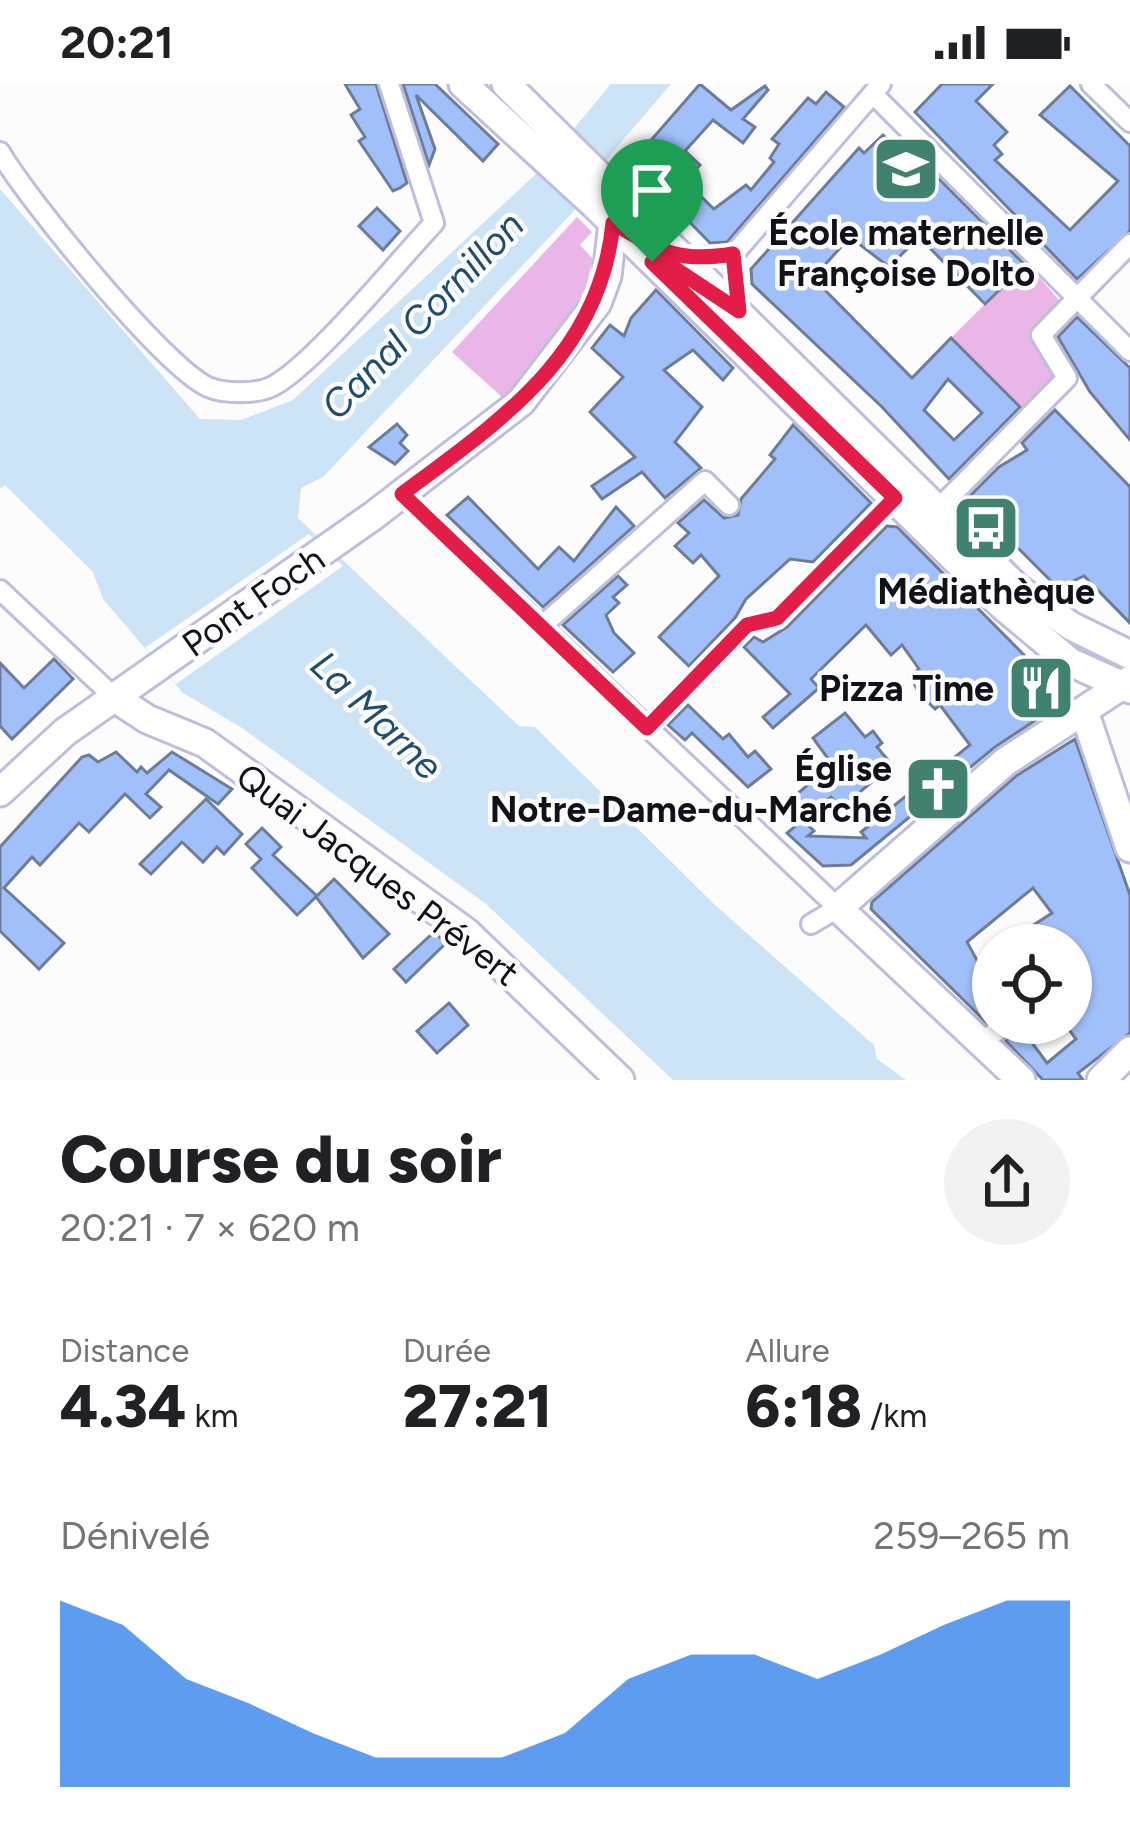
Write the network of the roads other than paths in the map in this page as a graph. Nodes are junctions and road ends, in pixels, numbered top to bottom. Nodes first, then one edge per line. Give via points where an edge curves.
1 (388, 84) edge
2 (463, 84) edge
3 (506, 84) edge
4 (1091, 84) edge
5 (877, 89) edge
6 (1130, 122) edge
7 (540, 137) junction
8 (0, 152) edge
9 (607, 204) junction
10 (1130, 244) edge
11 (733, 254) junction
12 (688, 260) junction
13 (652, 262) junction
14 (1078, 295) junction
15 (597, 303) junction
16 (739, 311) junction
17 (1130, 350) edge
18 (402, 494) junction
19 (895, 498) junction
20 (729, 505) dead end
21 (938, 509) junction
22 (0, 590) edge
23 (543, 625) junction
24 (1130, 655) edge
25 (1127, 685) edge
26 (115, 698) junction
27 (1085, 714) junction
28 (647, 728) junction
29 (0, 792) edge
30 (1130, 848) edge
31 (838, 908) junction
32 (811, 924) dead end
33 (972, 1032) edge
34 (985, 1044) edge
35 (1130, 1051) edge
36 (620, 1080) edge
37 (1021, 1080) edge
38 (1101, 1080) edge

1 - 8 street via 434,223 270,388 208,387 170,358
2 - 7 main road
3 - 7 main road
4 - 6 street
5 - 11 street
5 - 14 street
7 - 9 main road
9 - 12 main road
9 - 13 main road
9 - 15 main road via 609,257
10 - 14 street
11 - 12 street
11 - 16 street
12 - 16 main road
13 - 15 main road via 627,269
13 - 16 street
13 - 19 main road
14 - 17 street
14 - 21 street via 1041,335 1067,378
15 - 18 main road, Pont Foch via 521,402
16 - 21 main road
18 - 23 street
18 - 26 main road, Pont Foch
19 - 25 main road via 1047,645
19 - 28 street via 777,618 747,625
20 - 23 street via 705,481
21 - 24 main road via 1018,589
22 - 26 street
23 - 28 street
25 - 27 main road
26 - 29 main road, Pont Foch
26 - 36 main road, Quai Jacques Prévert via 205,743 478,941
27 - 30 main road
27 - 31 main road via 1005,762
28 - 31 street
31 - 32 street
31 - 33 main road
34 - 37 main road
35 - 38 main road

